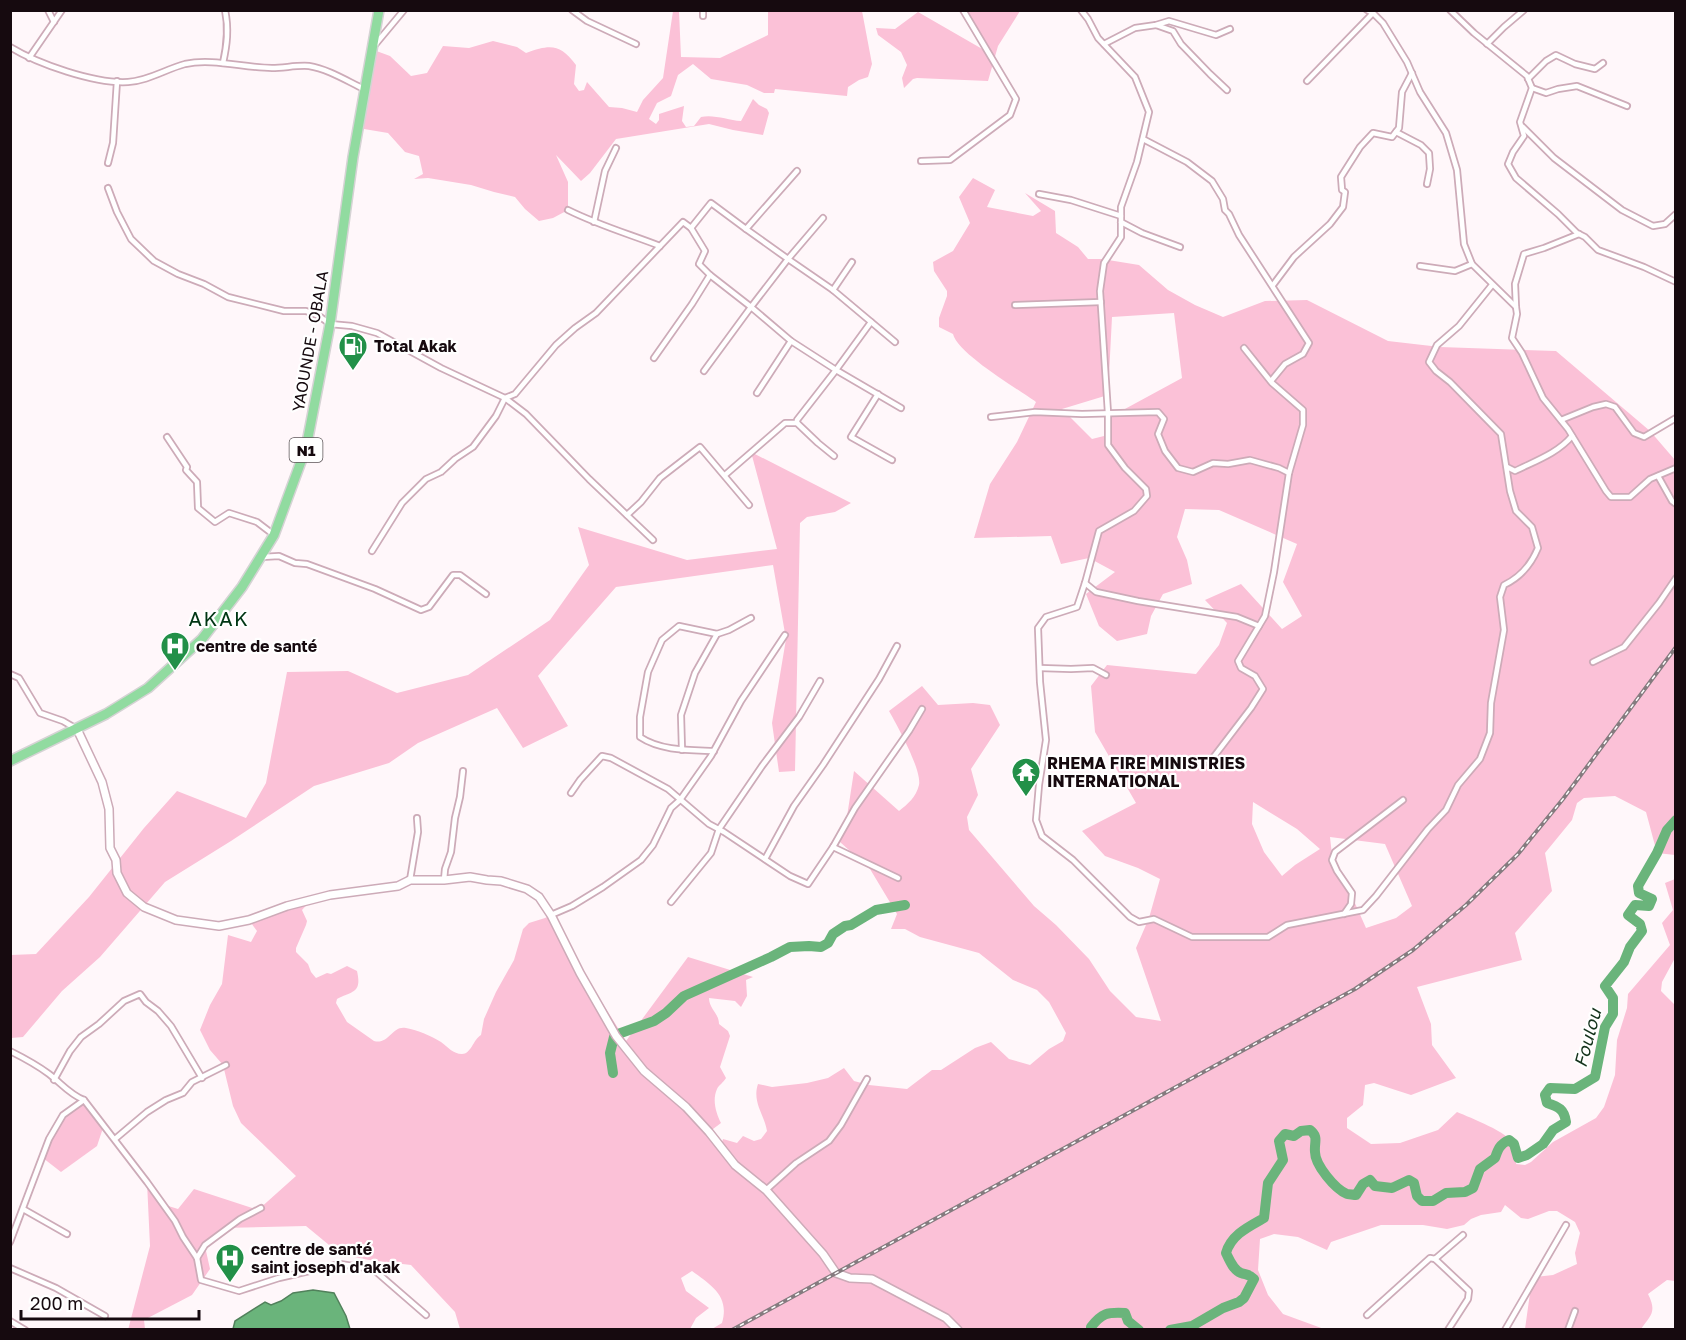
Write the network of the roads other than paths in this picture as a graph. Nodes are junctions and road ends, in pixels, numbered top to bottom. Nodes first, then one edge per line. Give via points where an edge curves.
1 (48, 10) edge
2 (62, 10) edge
3 (225, 10) edge
4 (379, 10) edge
5 (404, 10) edge
6 (572, 10) edge
7 (963, 10) edge
8 (1081, 10) edge
9 (1367, 10) edge
10 (1524, 10) edge
11 (1454, 12) edge
12 (1373, 14) junction
13 (54, 22) junction
14 (1156, 25) junction
15 (1230, 29) dead end
16 (636, 44) dead end
17 (1104, 44) junction
18 (1487, 44) junction
19 (10, 47) edge
20 (373, 48) junction
21 (29, 58) junction
22 (223, 63) junction
23 (1603, 63) dead end
24 (1412, 73) junction
25 (1528, 79) junction
26 (117, 81) junction
27 (1307, 81) dead end
28 (1532, 88) junction
29 (364, 89) junction
30 (1227, 90) dead end
31 (1627, 106) dead end
32 (1521, 125) junction
33 (1396, 132) junction
34 (1143, 139) junction
35 (616, 147) dead end
36 (921, 161) dead end
37 (108, 163) dead end
38 (797, 171) dead end
39 (1427, 184) dead end
40 (108, 188) dead end
41 (1039, 194) dead end
42 (568, 210) dead end
43 (1676, 214) edge
44 (1121, 216) junction
45 (823, 218) dead end
46 (594, 222) junction
47 (1121, 222) junction
48 (691, 228) junction
49 (746, 229) junction
50 (1579, 234) junction
51 (660, 246) junction
52 (1180, 247) dead end
53 (788, 259) junction
54 (852, 261) dead end
55 (1472, 264) junction
56 (1420, 266) dead end
57 (710, 274) junction
58 (1676, 282) edge
59 (1273, 285) junction
60 (1492, 285) junction
61 (833, 290) junction
62 (1101, 302) junction
63 (1015, 305) dead end
64 (751, 307) junction
65 (1516, 308) junction
66 (871, 322) junction
67 (330, 324) junction
68 (791, 341) junction
69 (895, 342) dead end
70 (1244, 348) dead end
71 (654, 358) dead end
72 (836, 370) junction
73 (704, 371) dead end
74 (1271, 381) junction
75 (757, 393) dead end
76 (878, 394) junction
77 (505, 398) junction
78 (901, 408) dead end
79 (1108, 412) junction
80 (991, 417) dead end
81 (1676, 418) edge
82 (1561, 420) junction
83 (797, 423) junction
84 (1572, 436) junction
85 (167, 437) dead end
86 (834, 456) dead end
87 (892, 460) dead end
88 (1507, 467) junction
89 (1676, 468) edge
90 (1289, 473) junction
91 (725, 475) junction
92 (1658, 476) junction
93 (1676, 504) edge
94 (749, 505) dead end
95 (627, 515) junction
96 (274, 535) junction
97 (653, 540) dead end
98 (372, 551) dead end
99 (261, 557) junction
100 (1676, 578) edge
101 (1086, 583) junction
102 (486, 594) dead end
103 (751, 618) dead end
104 (1259, 626) junction
105 (717, 634) junction
106 (785, 635) dead end
107 (897, 646) dead end
108 (1593, 662) dead end
109 (1040, 668) junction
110 (10, 674) edge
111 (1106, 675) dead end
112 (820, 681) dead end
113 (922, 709) dead end
114 (77, 729) junction
115 (682, 750) junction
116 (714, 751) junction
117 (10, 761) edge
118 (1209, 763) dead end
119 (463, 771) dead end
120 (571, 793) dead end
121 (680, 800) junction
122 (1403, 800) dead end
123 (417, 818) dead end
124 (719, 829) junction
125 (833, 847) junction
126 (765, 859) junction
127 (898, 878) dead end
128 (410, 880) junction
129 (444, 880) junction
130 (671, 902) dead end
131 (1344, 914) junction
132 (551, 915) junction
133 (10, 1051) edge
134 (226, 1065) dead end
135 (201, 1078) junction
136 (867, 1079) dead end
137 (54, 1080) junction
138 (84, 1100) junction
139 (115, 1139) junction
140 (766, 1190) junction
141 (261, 1208) dead end
142 (23, 1209) junction
143 (1566, 1225) dead end
144 (67, 1234) dead end
145 (1464, 1235) dead end
146 (10, 1242) edge
147 (197, 1258) junction
148 (1435, 1259) junction
149 (10, 1268) edge
150 (1575, 1311) dead end
151 (426, 1315) dead end
152 (1367, 1315) dead end
153 (105, 1316) dead end
154 (10, 1322) edge
155 (25, 1329) edge
156 (958, 1329) edge
157 (1448, 1329) edge
158 (1505, 1329) edge
159 (1568, 1329) edge

1 - 13 street
2 - 13 street
3 - 22 street via 228,24
4 - 20 highway, YAOUNDE - OBALA / N1
5 - 20 street
6 - 16 street
7 - 36 street via 1017,99 1010,115 950,160
8 - 17 street
9 - 12 street
10 - 18 street
11 - 18 street
12 - 24 street
12 - 27 street
13 - 21 street
14 - 15 street via 1169,21 1216,35
14 - 17 street via 1135,28
14 - 30 street via 1173,31
17 - 34 street via 1134,77 1149,112
18 - 25 street
19 - 21 street
20 - 29 highway, YAOUNDE - OBALA / N1
21 - 26 street via 67,72
22 - 26 street via 185,64 129,82
22 - 29 street via 271,68 309,66
23 - 25 street via 1595,69 1556,55
24 - 33 street via 1402,92
24 - 55 street via 1446,133 1457,170 1464,244
25 - 28 street
26 - 37 street
28 - 31 street via 1546,93 1577,86
28 - 32 street
29 - 67 highway, YAOUNDE - OBALA / N1
32 - 43 street via 1554,158 1622,210 1653,226 1665,224
32 - 50 street via 1524,136 1508,164 1516,178
33 - 39 street via 1429,153
33 - 59 street via 1392,137 1373,133 1360,147 1341,177 1343,207 1294,257
34 - 44 street
34 - 59 street via 1212,180 1239,235
35 - 46 street via 605,171
38 - 49 street
40 - 67 street via 131,239 160,264 228,297 284,311 306,311
41 - 44 street
42 - 46 street
44 - 47 street
45 - 53 street
46 - 51 street
47 - 52 street
47 - 62 street via 1121,237 1104,263
48 - 49 street via 711,203
48 - 51 street via 683,222
48 - 57 street via 705,251 699,264
49 - 53 street
50 - 58 street via 1598,250
50 - 65 street via 1524,254 1515,284
51 - 77 street via 596,313 556,345 515,394
53 - 61 street
53 - 64 street
54 - 61 street
55 - 56 street via 1455,271
55 - 60 street
57 - 64 street
57 - 71 street
59 - 74 street via 1309,343 1303,354 1285,364
60 - 65 street
60 - 88 street via 1459,326 1437,345 1429,362 1501,434
61 - 66 street
62 - 63 street
62 - 79 street
64 - 68 street
64 - 73 street
65 - 82 street via 1512,338 1544,398
66 - 69 street
66 - 72 street
67 - 77 street via 377,333
67 - 96 highway, YAOUNDE - OBALA / N1 via 306,448
68 - 72 street
68 - 75 street
70 - 74 street
72 - 76 street
72 - 83 street
74 - 90 street via 1303,410 1303,425
76 - 78 street
76 - 87 street via 851,437
77 - 95 street
77 - 98 street via 473,447 426,479 402,503
79 - 80 street via 1035,412
79 - 90 street via 1158,412 1164,419 1158,434 1178,468 1193,472 1213,463 1250,460
79 - 101 street via 1108,445 1146,489 1147,496 1134,511 1099,531
81 - 82 street via 1644,437 1634,433 1616,407 1606,404
82 - 84 street
83 - 86 street
83 - 91 street via 785,423
84 - 88 street via 1564,445 1515,471
84 - 92 street via 1611,497 1630,497
85 - 96 street via 197,482 198,508 215,522 229,513 257,522
88 - 131 street via 1516,511 1532,527 1538,548 1531,564 1504,585 1500,597 1504,630 1491,703 1490,733 1480,759 1458,785 1446,810 1377,896 1363,910
89 - 92 street
90 - 104 street via 1265,616
91 - 94 street
91 - 95 street via 700,447 660,478
92 - 93 street
95 - 97 street
96 - 99 highway, YAOUNDE - OBALA / N1
99 - 102 street via 279,556 306,564 421,610 429,607 453,575 460,575
99 - 114 highway, YAOUNDE - OBALA / N1 via 213,625 182,658 148,688
100 - 108 street via 1624,647
101 - 104 street via 1096,592 1236,617
101 - 109 street via 1077,607 1046,617 1038,628
103 - 105 street
104 - 118 street via 1238,661 1241,668 1256,676 1263,689
105 - 115 street via 694,673 681,715
105 - 115 street via 680,626 662,640 648,672 640,738
106 - 116 street via 741,701
107 - 126 street via 794,806
109 - 111 street via 1093,668
109 - 131 street via 1046,740 1036,820 1042,836 1073,860 1130,917 1139,922 1154,919 1192,937 1268,937 1287,925
110 - 114 street via 19,678 40,712
112 - 124 street
113 - 125 street
114 - 117 highway, YAOUNDE - OBALA / N1
114 - 128 street via 102,782 117,873 127,893 144,907 176,920 219,926 330,895 398,886
115 - 116 street
116 - 121 street
119 - 129 street
120 - 121 street via 602,756 668,789
121 - 124 street
121 - 132 street via 671,808 642,860 572,906
122 - 131 street via 1335,852 1332,860 1352,892 1351,904
123 - 128 street
124 - 126 street
124 - 130 street via 711,853
125 - 126 street via 808,884
125 - 127 street
128 - 129 street
129 - 132 street via 501,881 527,889 539,897
132 - 140 street via 616,1036 644,1071 686,1107 735,1165
133 - 137 street
134 - 135 street
135 - 137 street via 171,1026 140,994 124,1001 81,1036
135 - 139 street via 183,1093 147,1112
136 - 140 street via 829,1141
137 - 138 street
138 - 139 street
138 - 142 street via 63,1114 49,1139
139 - 147 street
140 - 156 street via 836,1273 872,1279 946,1318
141 - 147 street via 205,1245
142 - 144 street
142 - 146 street
143 - 158 street
145 - 148 street
147 - 151 street via 201,1280 239,1291 340,1264 374,1269
148 - 152 street via 1430,1258
148 - 157 street via 1468,1291 1468,1299
149 - 153 street via 56,1287
150 - 159 street
154 - 155 street

